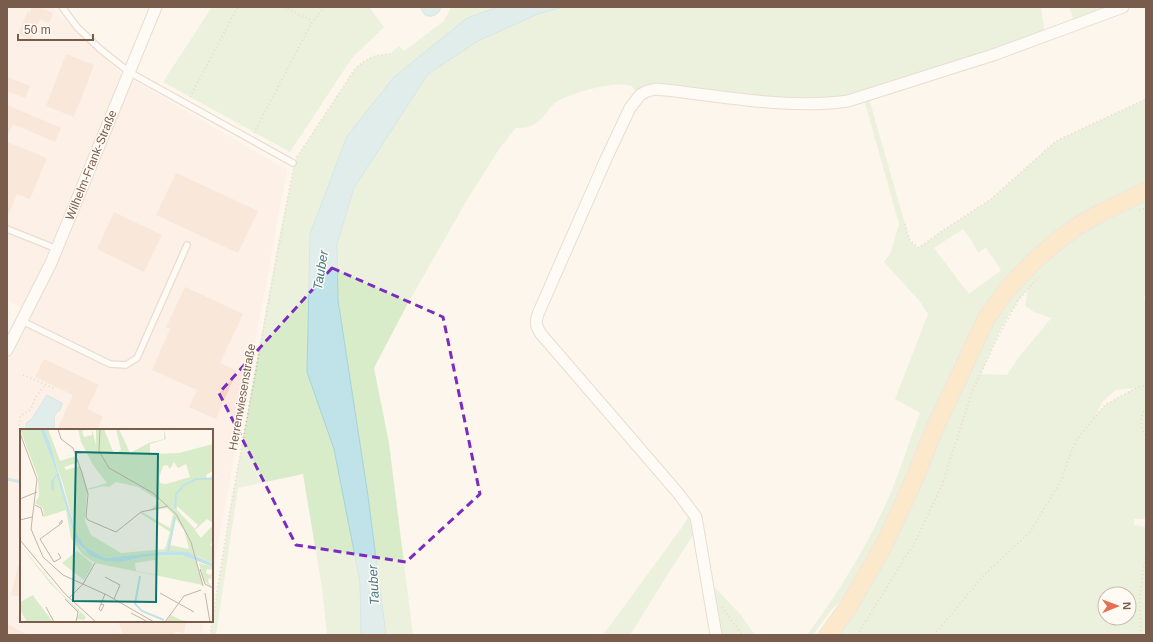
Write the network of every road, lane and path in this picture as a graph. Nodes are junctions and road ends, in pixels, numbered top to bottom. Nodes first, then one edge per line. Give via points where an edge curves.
1 (62, 7) edge
2 (156, 7) edge
3 (238, 7) edge
4 (284, 7) edge
5 (325, 7) edge
6 (1123, 7) edge
7 (312, 22) junction
8 (390, 54) dead end
9 (129, 72) junction
10 (1146, 99) edge
11 (186, 104) junction
12 (251, 139) junction
13 (292, 163) junction
14 (1146, 191) edge
15 (1146, 208) edge
16 (1139, 210) dead end
17 (905, 224) dead end
18 (7, 229) edge
19 (187, 244) dead end
20 (57, 249) junction
21 (1040, 276) dead end
22 (22, 321) junction
23 (7, 350) edge
24 (23, 375) dead end
25 (45, 385) junction
26 (1146, 385) edge
27 (56, 389) dead end
28 (1146, 408) edge
29 (20, 431) edge
30 (1146, 440) edge
31 (1146, 554) edge
32 (722, 606) dead end
33 (213, 616) edge
34 (212, 622) edge
35 (210, 635) edge
36 (716, 635) edge
37 (742, 635) edge
38 (828, 635) edge
39 (857, 635) edge
40 (934, 635) edge
41 (1141, 635) edge

1 - 9 lane via 77,27
2 - 9 street, Wilhelm-Frank-Straße
3 - 11 path
4 - 7 path
5 - 7 path
6 - 36 street via 996,54 848,101 828,104 783,103 656,89 640,95 630,108 538,314 536,325 696,517
7 - 12 path
8 - 13 path via 367,59 355,70
9 - 11 lane
9 - 20 street, Wilhelm-Frank-Straße
10 - 17 path via 1056,141 991,199 919,248 910,242
11 - 12 lane
12 - 13 lane
13 - 33 path, Herrenwiesenstraße via 293,172 278,243
14 - 38 main road via 1102,212 1071,231 1035,260 1008,288 986,319 885,543 849,606
15 - 16 path
18 - 20 lane
19 - 22 lane via 136,358 126,365 110,364
20 - 22 street, Wilhelm-Frank-Straße
21 - 39 path via 1018,300 999,335 973,389 942,485 915,542
22 - 23 street, Wilhelm-Frank-Straße
24 - 25 path
25 - 27 path
25 - 29 path via 30,409 20,416
26 - 40 path via 1105,405 1077,439 1062,479 1030,532 983,576
28 - 30 path via 1141,418
31 - 41 path via 1140,593
32 - 37 path
34 - 35 path, Herrenwiesenstraße

